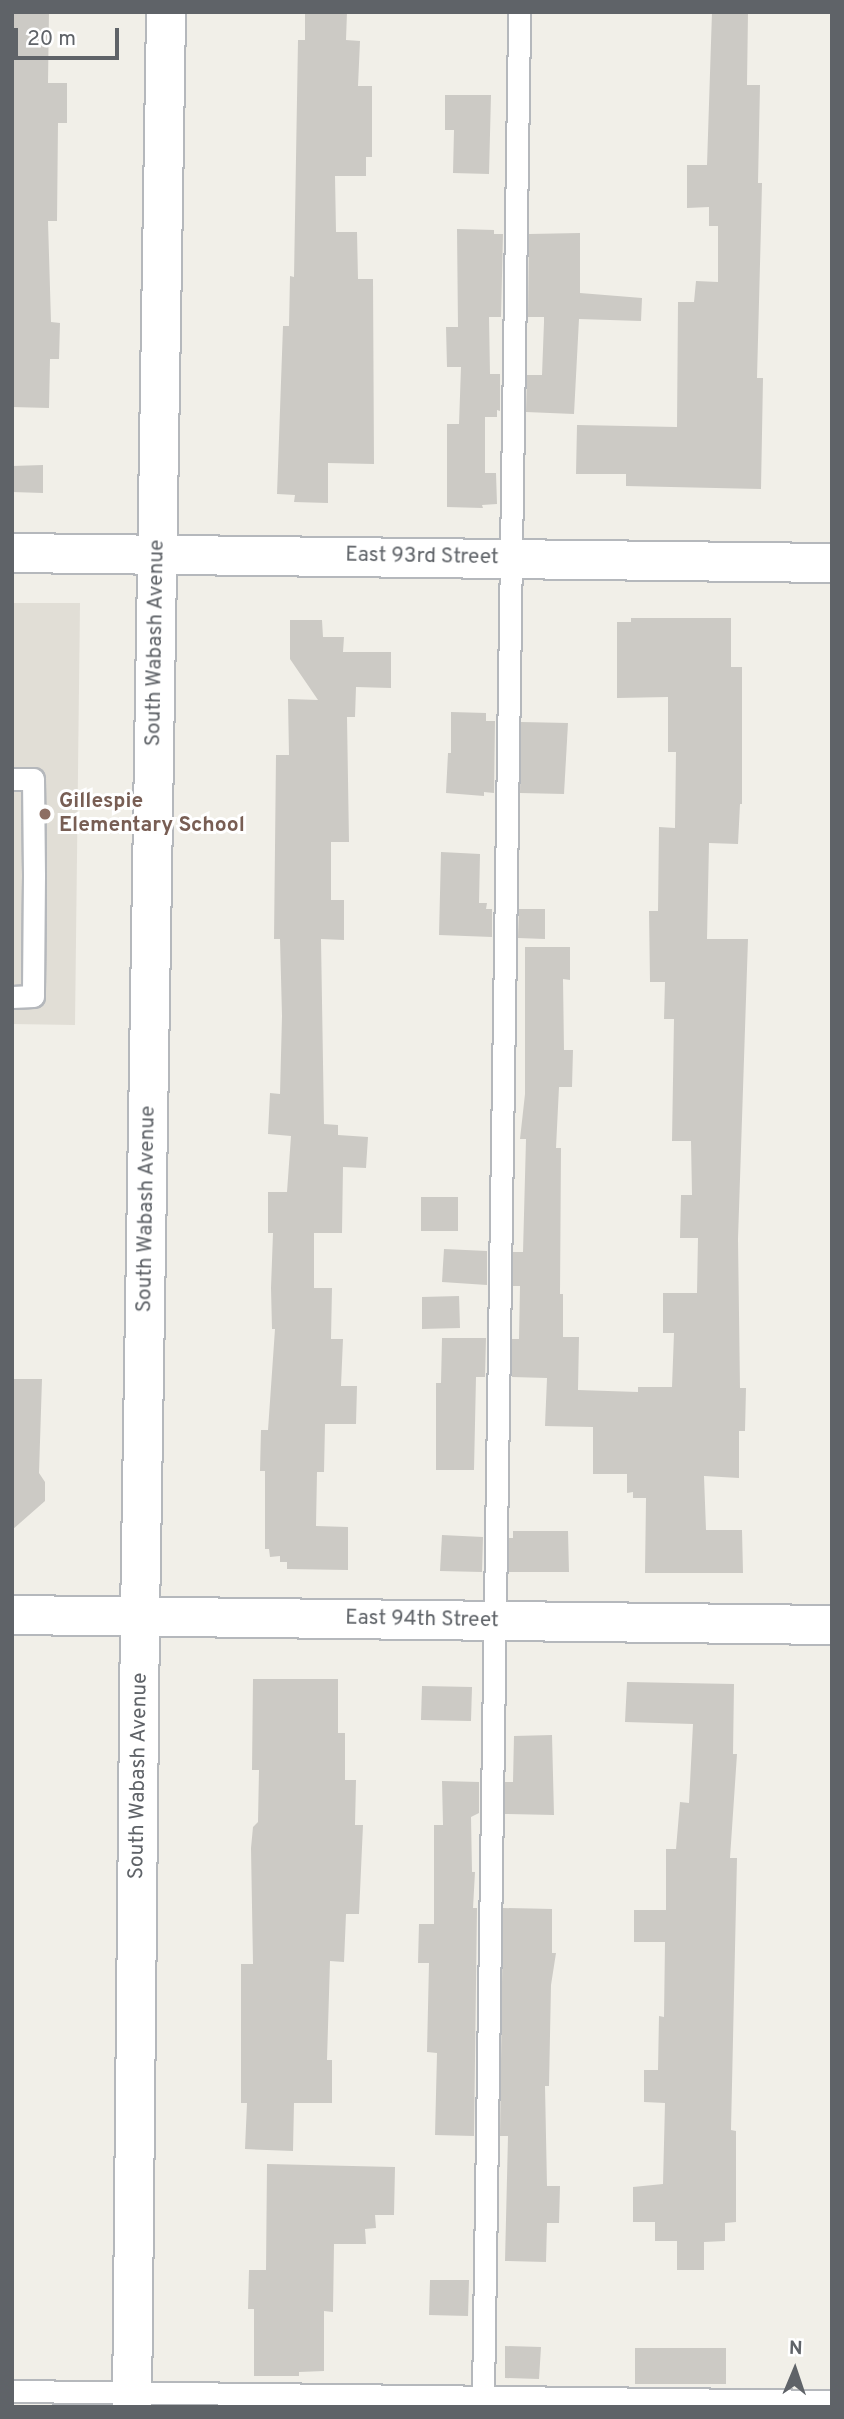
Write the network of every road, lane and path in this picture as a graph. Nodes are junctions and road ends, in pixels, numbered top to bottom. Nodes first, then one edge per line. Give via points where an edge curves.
1 (166, 12) edge
2 (519, 12) edge
3 (12, 553) edge
4 (158, 554) junction
5 (510, 558) junction
6 (832, 563) edge
7 (12, 779) edge
8 (23, 876) edge
9 (12, 997) edge
10 (12, 1615) edge
11 (141, 1616) junction
12 (495, 1621) junction
13 (832, 1625) edge
14 (12, 2391) edge
15 (483, 2396) junction
16 (132, 2399) edge
17 (832, 2401) edge

1 - 4 street, South Wabash Avenue
2 - 5 lane
3 - 4 street, East 93rd Street
4 - 5 street, East 93rd Street
4 - 11 street, South Wabash Avenue
5 - 6 street, East 93rd Street
5 - 12 lane
7 - 8 lane via 33,779
8 - 9 lane via 33,996
10 - 11 street, East 94th Street
11 - 12 street, East 94th Street
11 - 16 street, South Wabash Avenue
12 - 13 street, East 94th Street
12 - 15 lane
14 - 16 lane
15 - 16 lane
15 - 17 lane

